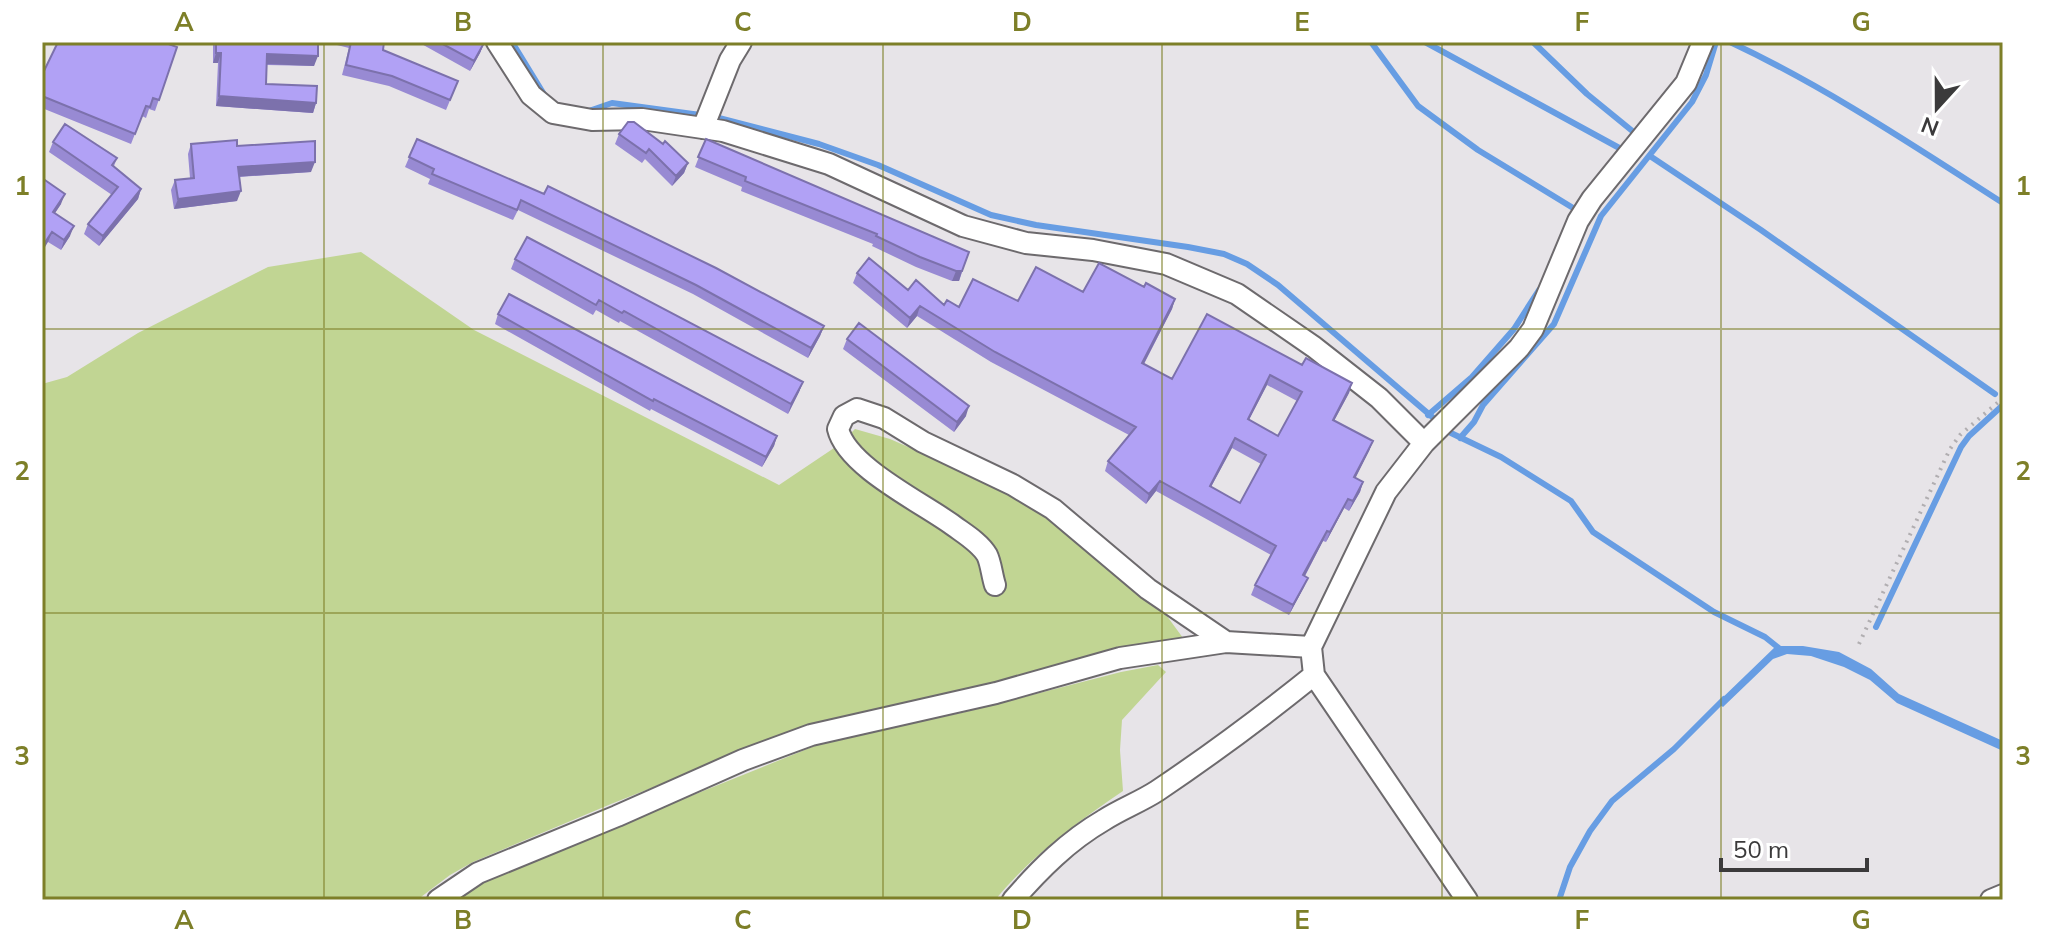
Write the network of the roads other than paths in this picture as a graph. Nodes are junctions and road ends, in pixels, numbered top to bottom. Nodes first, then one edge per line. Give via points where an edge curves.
1 (497, 42) edge
2 (741, 42) edge
3 (1703, 42) edge
4 (705, 120) junction
5 (1435, 432) junction
6 (995, 585) dead end
7 (1226, 642) junction
8 (1311, 647) junction
9 (1314, 675) junction
10 (2003, 895) edge
11 (438, 900) edge
12 (1013, 900) edge
13 (1467, 900) edge
14 (1991, 900) edge

1 - 4 street via 531,95 553,113 592,120
2 - 4 street
3 - 5 street via 1686,83 1578,221 1533,329
4 - 5 street via 723,131 829,164 963,226 1026,243 1166,264 1237,294 1379,398
5 - 8 street via 1386,492
6 - 7 street via 987,555 970,537 853,454 840,439 844,416 857,409 868,411 1013,485 1053,509 1148,589
7 - 8 street
7 - 11 street via 1120,658 811,735 478,873
8 - 9 street
9 - 12 street via 1237,737 1067,845
9 - 13 street
10 - 14 street

